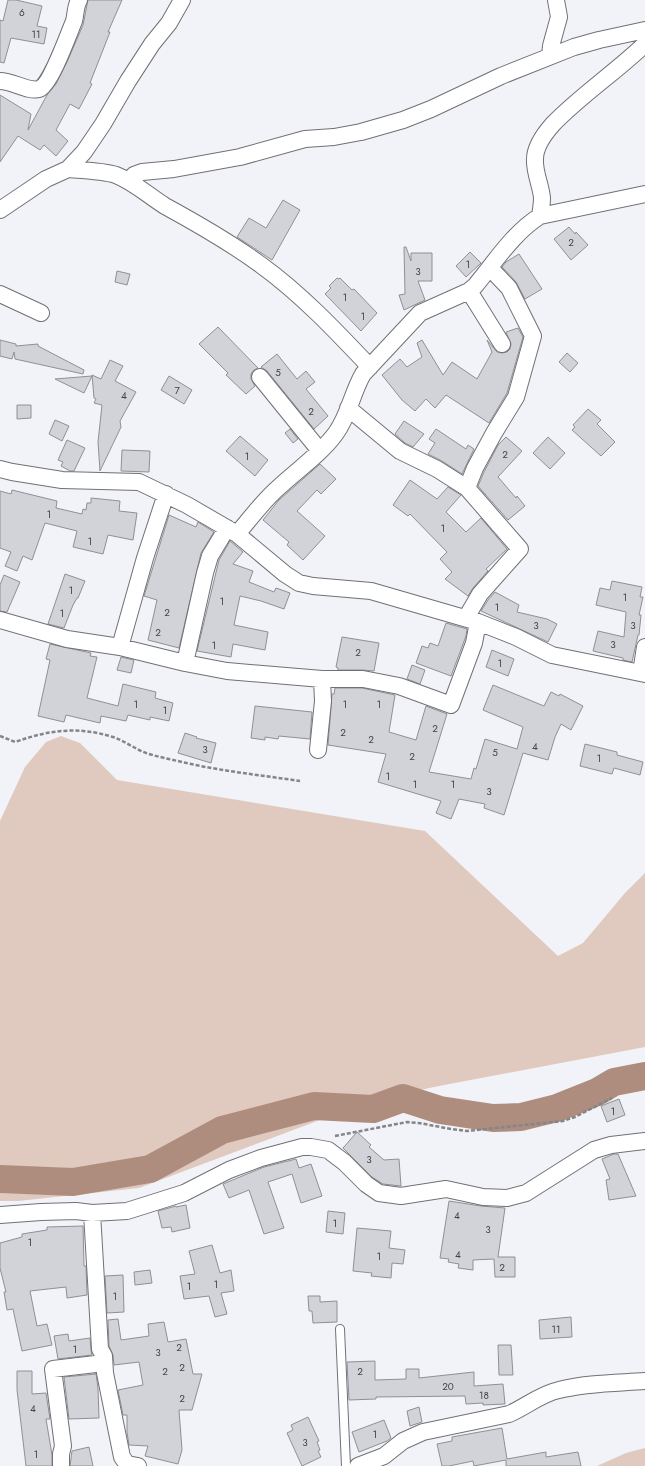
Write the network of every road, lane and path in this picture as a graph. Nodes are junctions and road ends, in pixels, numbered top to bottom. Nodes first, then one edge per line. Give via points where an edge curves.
1 (79, 0) edge
2 (182, 0) edge
3 (556, 0) edge
4 (645, 30) edge
5 (645, 44) edge
6 (550, 56) junction
7 (0, 81) edge
8 (68, 168) junction
9 (129, 181) junction
10 (645, 194) edge
11 (0, 210) edge
12 (540, 216) junction
13 (490, 268) junction
14 (469, 291) junction
15 (0, 294) edge
16 (41, 313) dead end
17 (502, 344) dead end
18 (370, 367) junction
19 (260, 377) dead end
20 (348, 408) junction
21 (320, 451) junction
22 (0, 469) edge
23 (467, 488) junction
24 (166, 494) junction
25 (232, 531) junction
26 (0, 620) edge
27 (472, 620) junction
28 (120, 647) junction
29 (645, 647) edge
30 (185, 663) junction
31 (643, 674) edge
32 (322, 679) junction
33 (0, 736) edge
34 (318, 750) dead end
35 (300, 781) dead end
36 (612, 1098) dead end
37 (333, 1136) dead end
38 (645, 1141) edge
39 (92, 1213) junction
40 (0, 1215) edge
41 (340, 1329) dead end
42 (104, 1363) junction
43 (645, 1381) edge
44 (387, 1461) edge
45 (60, 1466) edge
46 (138, 1466) edge
47 (346, 1466) edge
48 (358, 1466) edge

1 - 7 street via 74,19 45,85 33,89
2 - 8 street via 170,23 152,44 128,80 84,152
3 - 6 street via 559,17
4 - 6 street via 593,41
5 - 12 street via 571,108 540,142 535,158 542,198
6 - 9 street via 403,120 361,132 305,139 240,157 142,172 134,175
8 - 9 street via 115,174
8 - 11 street via 46,179
9 - 18 street via 273,274 330,325
10 - 12 street
12 - 13 street via 505,249
13 - 14 street
13 - 23 street via 509,288 534,336 516,397 475,468
14 - 17 street
14 - 18 street via 420,313
15 - 16 street
18 - 20 street via 357,384
19 - 21 street
20 - 21 street via 336,433
20 - 23 street via 400,451 437,469
21 - 25 street
22 - 24 street via 62,480 139,482
23 - 27 street via 520,549 480,594
24 - 25 street
24 - 28 street
25 - 27 street via 299,583 371,591
25 - 30 street via 210,556
26 - 28 street via 67,639
27 - 31 street via 516,637 552,655
27 - 32 street via 474,642 451,705 399,686 370,680
28 - 30 street
29 - 31 street
30 - 32 street via 227,670
32 - 34 street via 323,701
33 - 35 path via 14,742 51,731 73,730 94,733 114,737 145,753 190,764
36 - 37 path via 564,1121 466,1131 407,1122
38 - 39 street via 594,1150 526,1193 507,1198 483,1197 446,1188 401,1196 380,1193 328,1150 302,1147 260,1158 229,1170 184,1193 150,1205 127,1211
39 - 40 street via 41,1212
39 - 42 street via 100,1350 104,1356
41 - 47 lane
42 - 45 street via 53,1369 63,1446
42 - 46 street via 122,1457 127,1464
43 - 44 street via 558,1390 541,1396 509,1414 423,1432 403,1441
44 - 48 street

